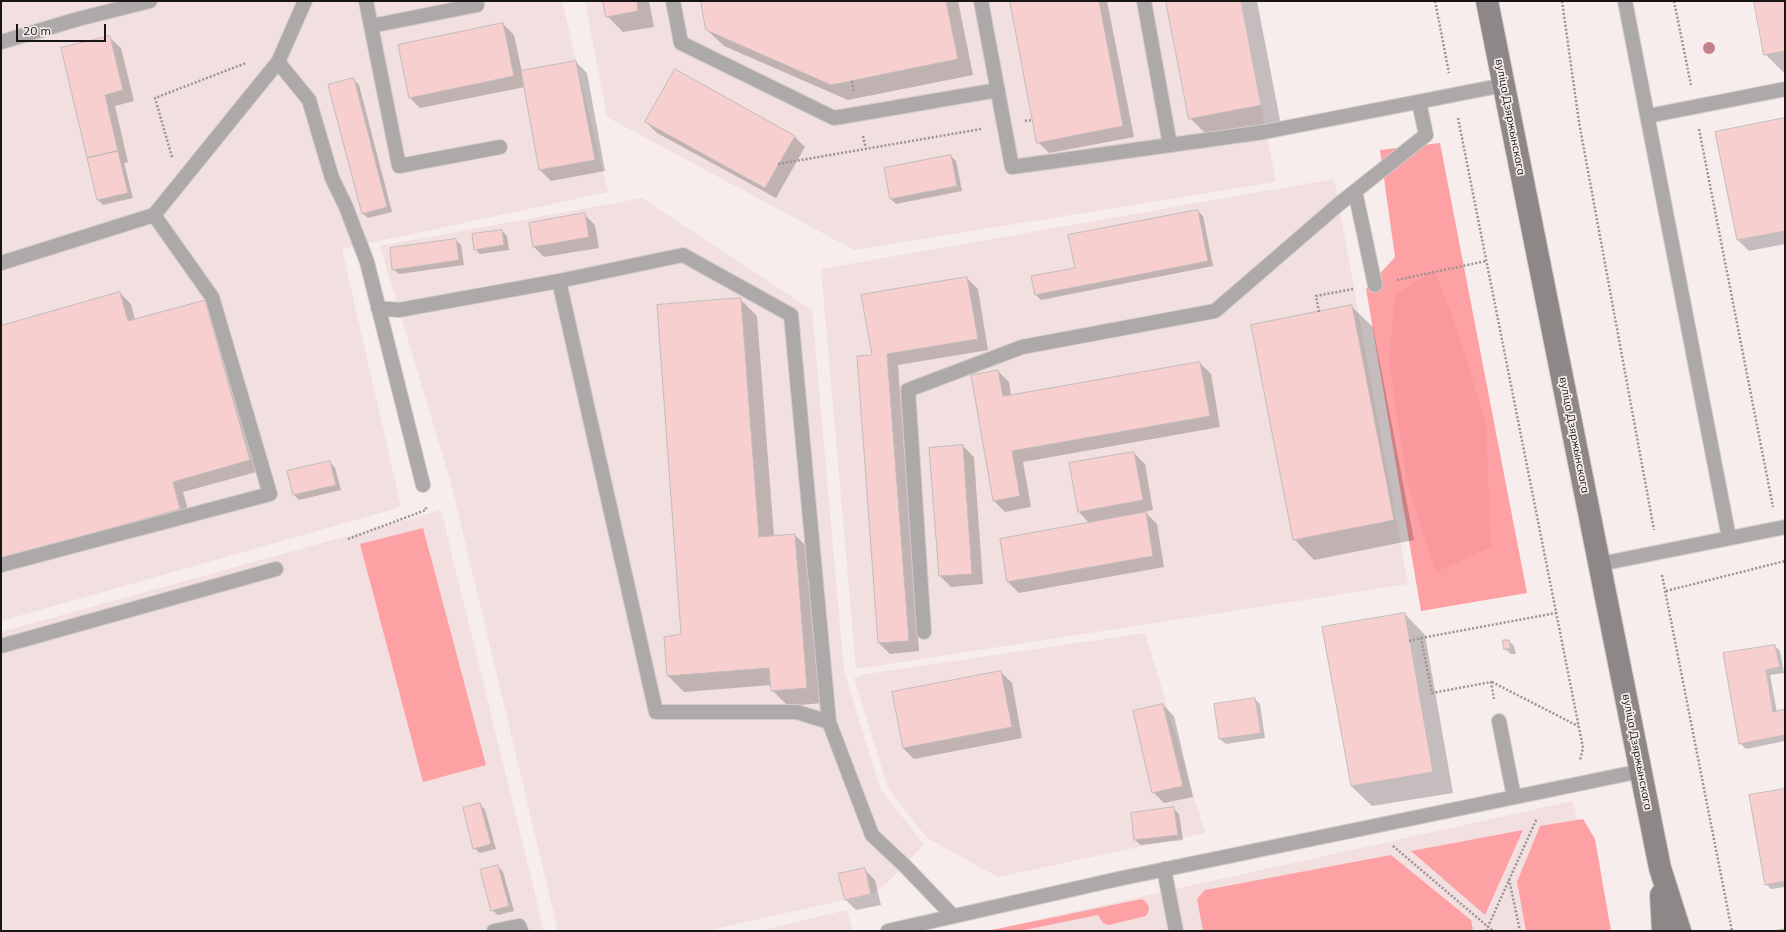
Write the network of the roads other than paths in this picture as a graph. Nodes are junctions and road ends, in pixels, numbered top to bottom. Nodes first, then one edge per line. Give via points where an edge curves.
1 (150, 1) edge
2 (305, 1) edge
3 (366, 1) edge
4 (476, 1) edge
5 (673, 1) edge
6 (981, 1) edge
7 (1144, 1) edge
8 (1487, 1) edge
9 (1625, 1) edge
10 (371, 26) junction
11 (1, 42) edge
12 (278, 62) junction
13 (1504, 85) junction
14 (1785, 89) edge
15 (998, 90) junction
16 (1419, 102) junction
17 (1648, 116) junction
18 (1170, 145) junction
19 (500, 147) dead end
20 (1355, 191) junction
21 (154, 215) junction
22 (1, 263) edge
23 (559, 281) junction
24 (1374, 285) road end
25 (378, 308) junction
26 (423, 485) dead end
27 (1781, 528) edge
28 (1729, 538) junction
29 (1600, 564) junction
30 (1, 565) edge
31 (276, 569) dead end
32 (924, 632) dead end
33 (1, 646) edge
34 (829, 722) junction
35 (1499, 722) road end
36 (1641, 771) junction
37 (1514, 797) junction
38 (1660, 868) junction
39 (1164, 870) junction
40 (953, 916) junction
41 (494, 931) edge
42 (521, 931) edge
43 (888, 931) edge
44 (1176, 931) edge
45 (1663, 931) edge
46 (1680, 931) edge

1 - 11 lane
2 - 12 lane
3 - 10 lane
4 - 10 lane via 477,5
5 - 15 lane via 681,43 834,118
6 - 15 lane
7 - 18 lane
8 - 13 main road, вуліца Дзяржынскага
9 - 17 lane
10 - 19 lane via 399,166
12 - 21 lane
12 - 25 lane via 309,100 332,178 367,262
13 - 16 lane
13 - 29 main road, вуліца Дзяржынскага
14 - 17 lane
15 - 18 lane via 1012,167
16 - 18 lane via 1264,132
16 - 20 lane via 1426,135
17 - 28 lane
20 - 24 lane
20 - 32 lane via 1215,311 1022,347 908,390
21 - 22 lane
21 - 30 lane via 212,297 270,494
23 - 25 lane via 399,310
23 - 34 lane via 656,712 797,712
23 - 34 lane via 683,256 791,315
25 - 26 lane
27 - 28 lane
28 - 29 lane
29 - 36 main road, вуліца Дзяржынскага
31 - 33 lane
34 - 40 lane via 872,835
35 - 37 lane
36 - 37 lane
36 - 38 main road, вуліца Дзяржынскага
37 - 39 lane
38 - 45 main road, вуліца Дзяржынскага
38 - 46 main road, вуліца Дзяржынскага
39 - 40 lane
39 - 44 lane
40 - 43 lane
41 - 42 lane via 519,926

